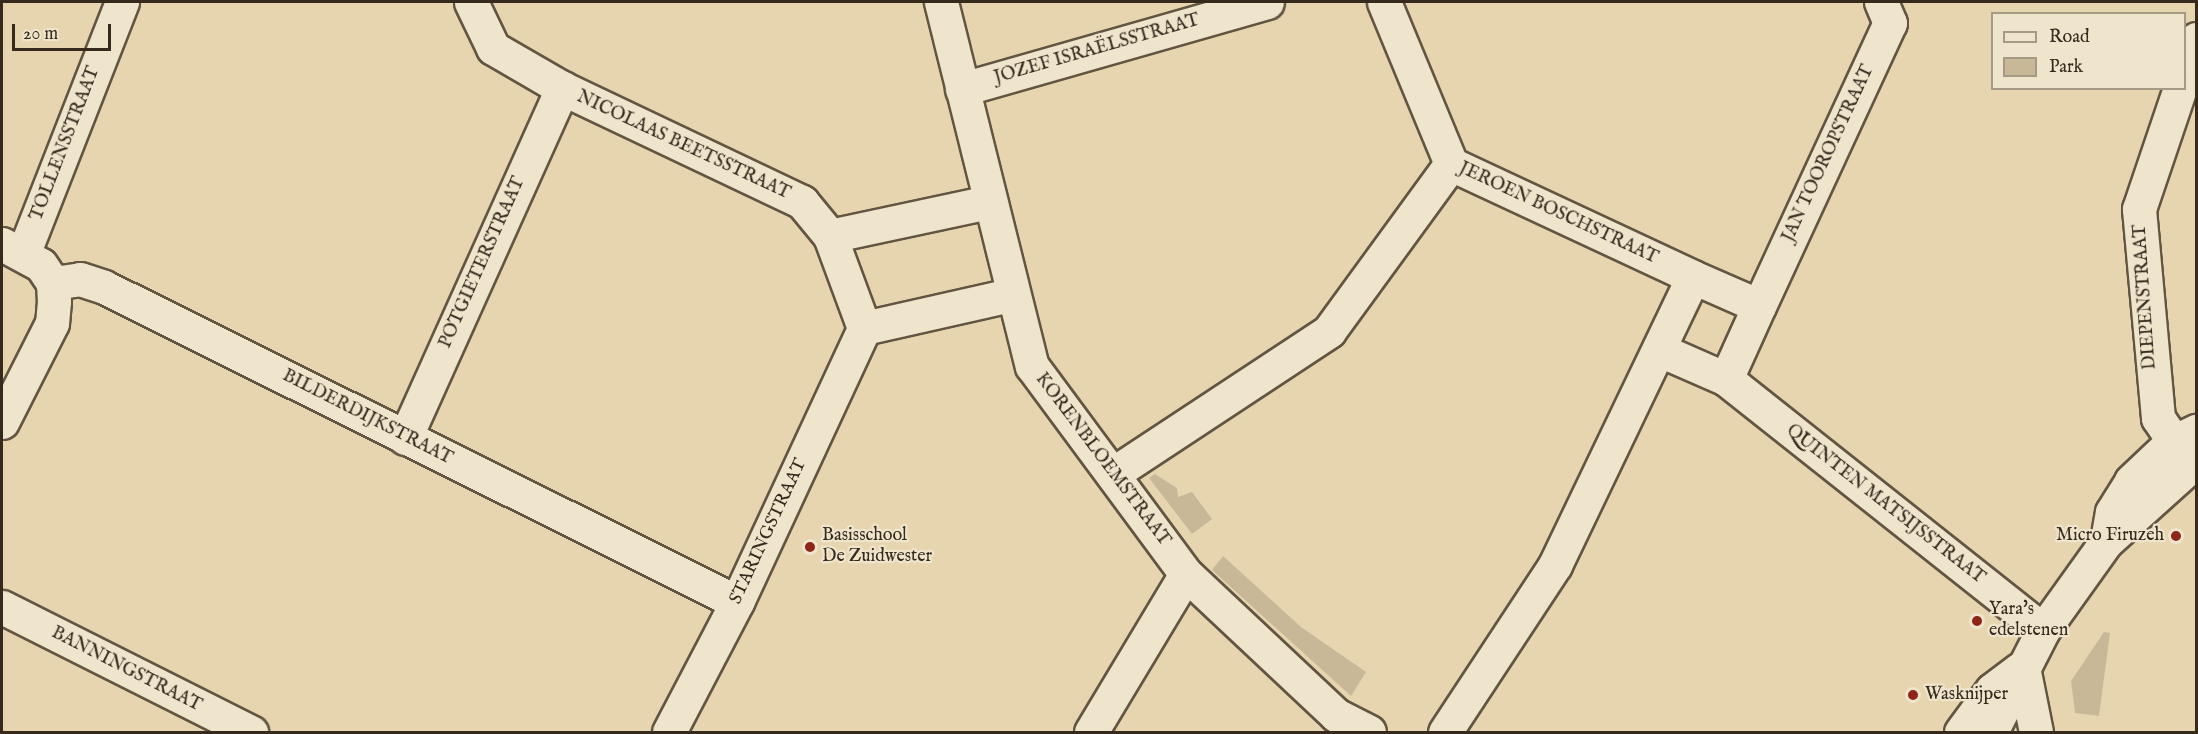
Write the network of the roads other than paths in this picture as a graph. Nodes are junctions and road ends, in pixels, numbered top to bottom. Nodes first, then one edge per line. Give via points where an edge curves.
1 (122, 2) edge
2 (471, 2) edge
3 (941, 2) edge
4 (1267, 2) edge
5 (1384, 2) edge
6 (1881, 2) edge
7 (2196, 39) edge
8 (2186, 68) edge
9 (562, 88) junction
10 (962, 88) junction
11 (2179, 90) edge
12 (1451, 164) junction
13 (988, 202) junction
14 (830, 236) junction
15 (13, 248) edge
16 (1693, 277) junction
17 (53, 283) junction
18 (1011, 295) junction
19 (1759, 306) junction
20 (864, 328) junction
21 (1660, 350) junction
22 (1726, 380) junction
23 (2, 422) edge
24 (405, 438) junction
25 (2189, 450) edge
26 (1114, 473) junction
27 (1186, 574) junction
28 (737, 602) junction
29 (2, 607) edge
30 (2043, 630) junction
31 (2023, 667) junction
32 (251, 732) edge
33 (669, 732) edge
34 (1091, 732) edge
35 (1369, 732) edge
36 (1445, 732) edge
37 (1961, 732) edge
38 (1991, 732) edge
39 (2036, 732) edge

1 - 15 street, TOLLENSSTRAAT
2 - 9 street, NICOLAAS BEETSSTRAAT via 493,48
3 - 10 street, KORENBLOEMSTRAAT
4 - 10 street, JOZEF ISRAËLSSTRAAT
5 - 12 street, JEROEN BOSCHSTRAAT
6 - 19 street, JAN TOOROPSTRAAT via 1890,23
7 - 8 street
9 - 14 street, NICOLAAS BEETSSTRAAT via 802,202
9 - 24 street, POTGIETERSTRAAT
10 - 13 street, KORENBLOEMSTRAAT
11 - 25 street, DIEPENSTRAAT via 2139,208 2152,386 2158,418
12 - 16 street, JEROEN BOSCHSTRAAT
12 - 26 street via 1329,331
13 - 14 street
13 - 18 street, KORENBLOEMSTRAAT
14 - 20 street
15 - 17 street
16 - 19 street, JEROEN BOSCHSTRAAT
16 - 21 street
17 - 23 street via 52,322
17 - 24 street, BILDERDIJKSTRAAT via 80,279 104,286
18 - 20 street
18 - 26 street, KORENBLOEMSTRAAT via 1032,366
19 - 22 street, JAN TOOROPSTRAAT
20 - 28 street, STARINGSTRAAT
21 - 22 street, QUINTEN MATSIJSSTRAAT
21 - 36 street via 1555,565
22 - 30 street, QUINTEN MATSIJSSTRAAT
24 - 28 street, BILDERDIJKSTRAAT
25 - 30 street via 2106,542
26 - 27 street, KORENBLOEMSTRAAT
27 - 34 street
27 - 35 street, KORENBLOEMSTRAAT via 1336,715
28 - 33 street, STARINGSTRAAT
29 - 32 street, BANNINGSTRAAT
30 - 31 street
31 - 37 street via 1992,690
31 - 38 street via 2010,704
31 - 39 street

